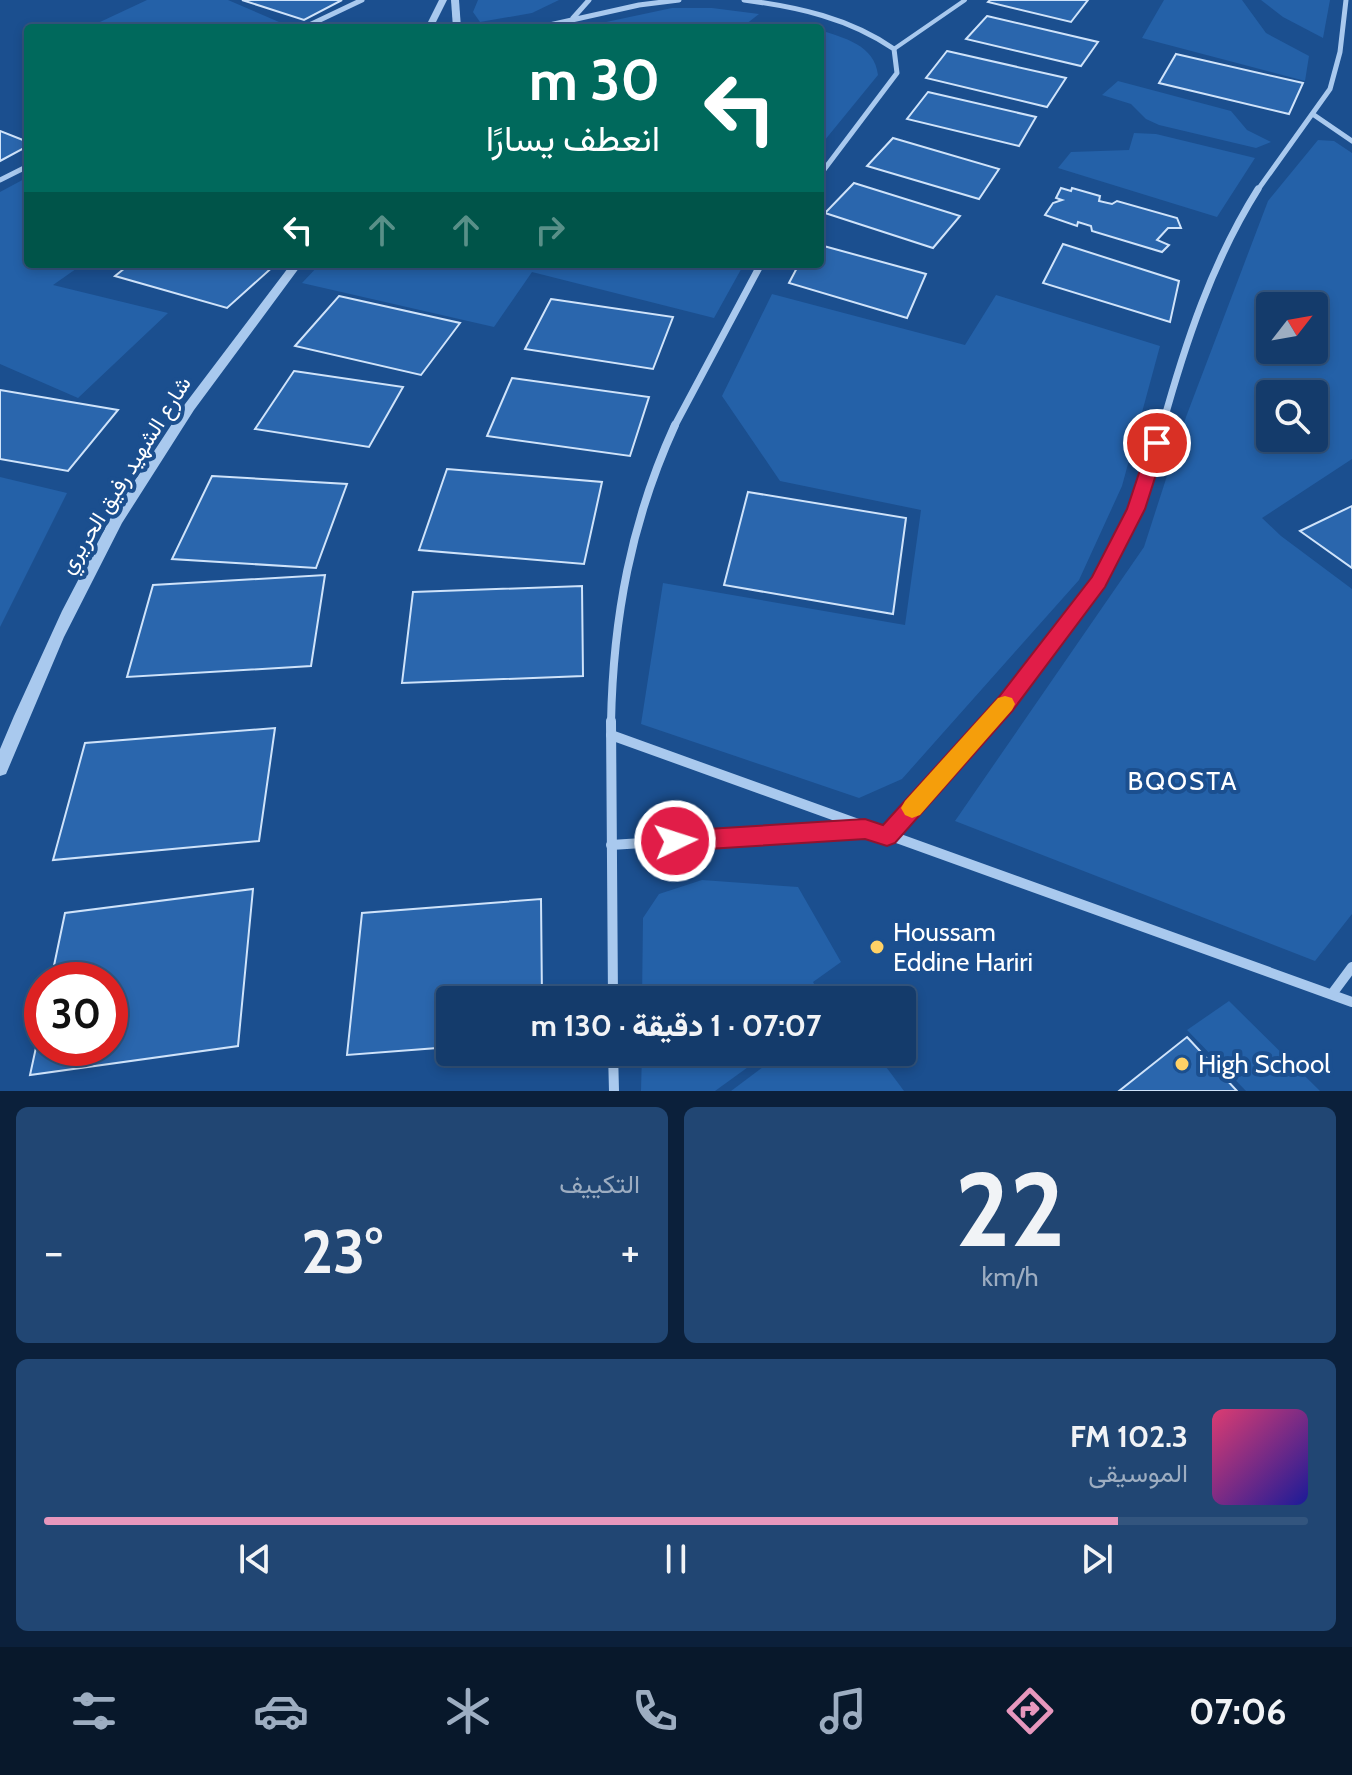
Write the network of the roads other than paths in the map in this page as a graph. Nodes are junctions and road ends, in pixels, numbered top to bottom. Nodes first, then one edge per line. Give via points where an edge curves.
1 (362, 0) edge
2 (443, 0) edge
3 (455, 0) edge
4 (589, 0) edge
5 (679, 0) edge
6 (744, 0) edge
7 (965, 0) edge
8 (1346, 0) edge
9 (573, 19) junction
10 (311, 24) edge
11 (431, 24) edge
12 (457, 24) edge
13 (557, 24) edge
14 (894, 49) junction
15 (1314, 115) junction
16 (1352, 141) edge
17 (24, 168) edge
18 (824, 170) edge
19 (0, 180) edge
20 (294, 268) edge
21 (759, 268) edge
22 (611, 735) junction
23 (0, 769) edge
24 (865, 829) junction
25 (887, 836) junction
26 (611, 845) junction
27 (1352, 967) edge
28 (613, 986) edge
29 (1332, 994) junction
30 (1352, 1002) edge
31 (613, 1066) edge
32 (614, 1091) edge

1 - 10 street
2 - 11 street
3 - 12 street
4 - 9 street
5 - 9 street
6 - 14 street via 836,20 878,36
7 - 14 lane
8 - 15 street via 1331,85
9 - 13 street
14 - 18 street via 897,73
15 - 16 street
15 - 25 street via 1294,135 1230,239 1183,351 1136,509 1099,582 1006,704
17 - 19 street
20 - 23 street, شارع الشهيد رفيق الحريري via 198,395 95,558
21 - 22 street via 686,401 638,517 620,589
22 - 24 street
22 - 26 street
24 - 25 street
24 - 26 street
25 - 29 street
26 - 28 street
27 - 29 street
29 - 30 street
31 - 32 street

